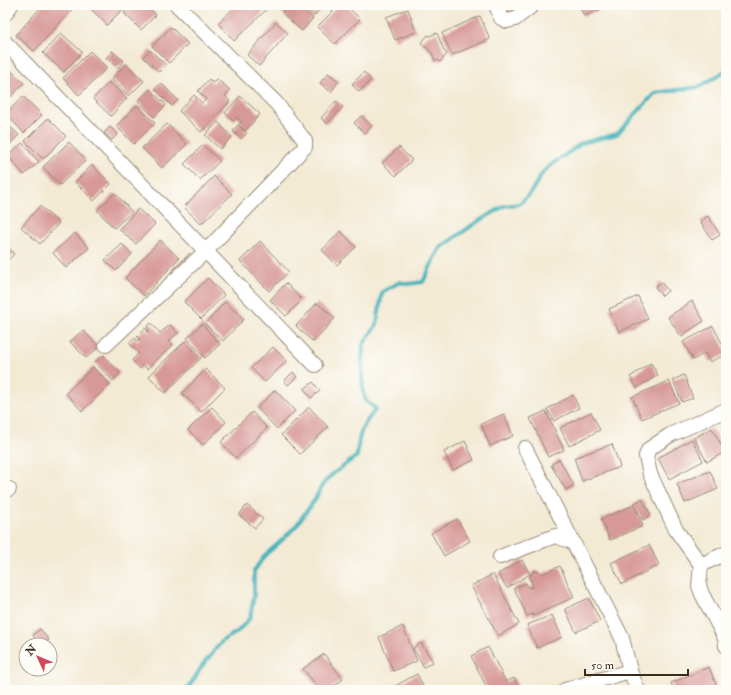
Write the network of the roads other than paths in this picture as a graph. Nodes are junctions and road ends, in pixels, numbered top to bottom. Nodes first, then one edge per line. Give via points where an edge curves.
1 (11, 5) edge
2 (177, 5) edge
3 (496, 5) edge
4 (533, 5) edge
5 (5, 14) edge
6 (5, 42) edge
7 (206, 251) junction
8 (106, 345) dead end
9 (315, 365) dead end
10 (726, 410) edge
11 (525, 448) dead end
12 (573, 542) junction
13 (726, 553) edge
14 (500, 556) dead end
15 (701, 565) junction
16 (726, 646) edge
17 (630, 670) junction
18 (565, 690) edge
19 (638, 690) edge

1 - 5 street
2 - 7 street via 276,104 305,141 306,147
3 - 4 street via 501,18 507,21 515,19
6 - 7 street
7 - 8 street
7 - 9 street
10 - 15 street via 670,435 649,449 646,456 650,474 676,530
11 - 12 street
12 - 14 street via 555,536
12 - 17 street via 622,638
13 - 15 street
15 - 16 street via 700,590 725,638
17 - 18 street
17 - 19 street

